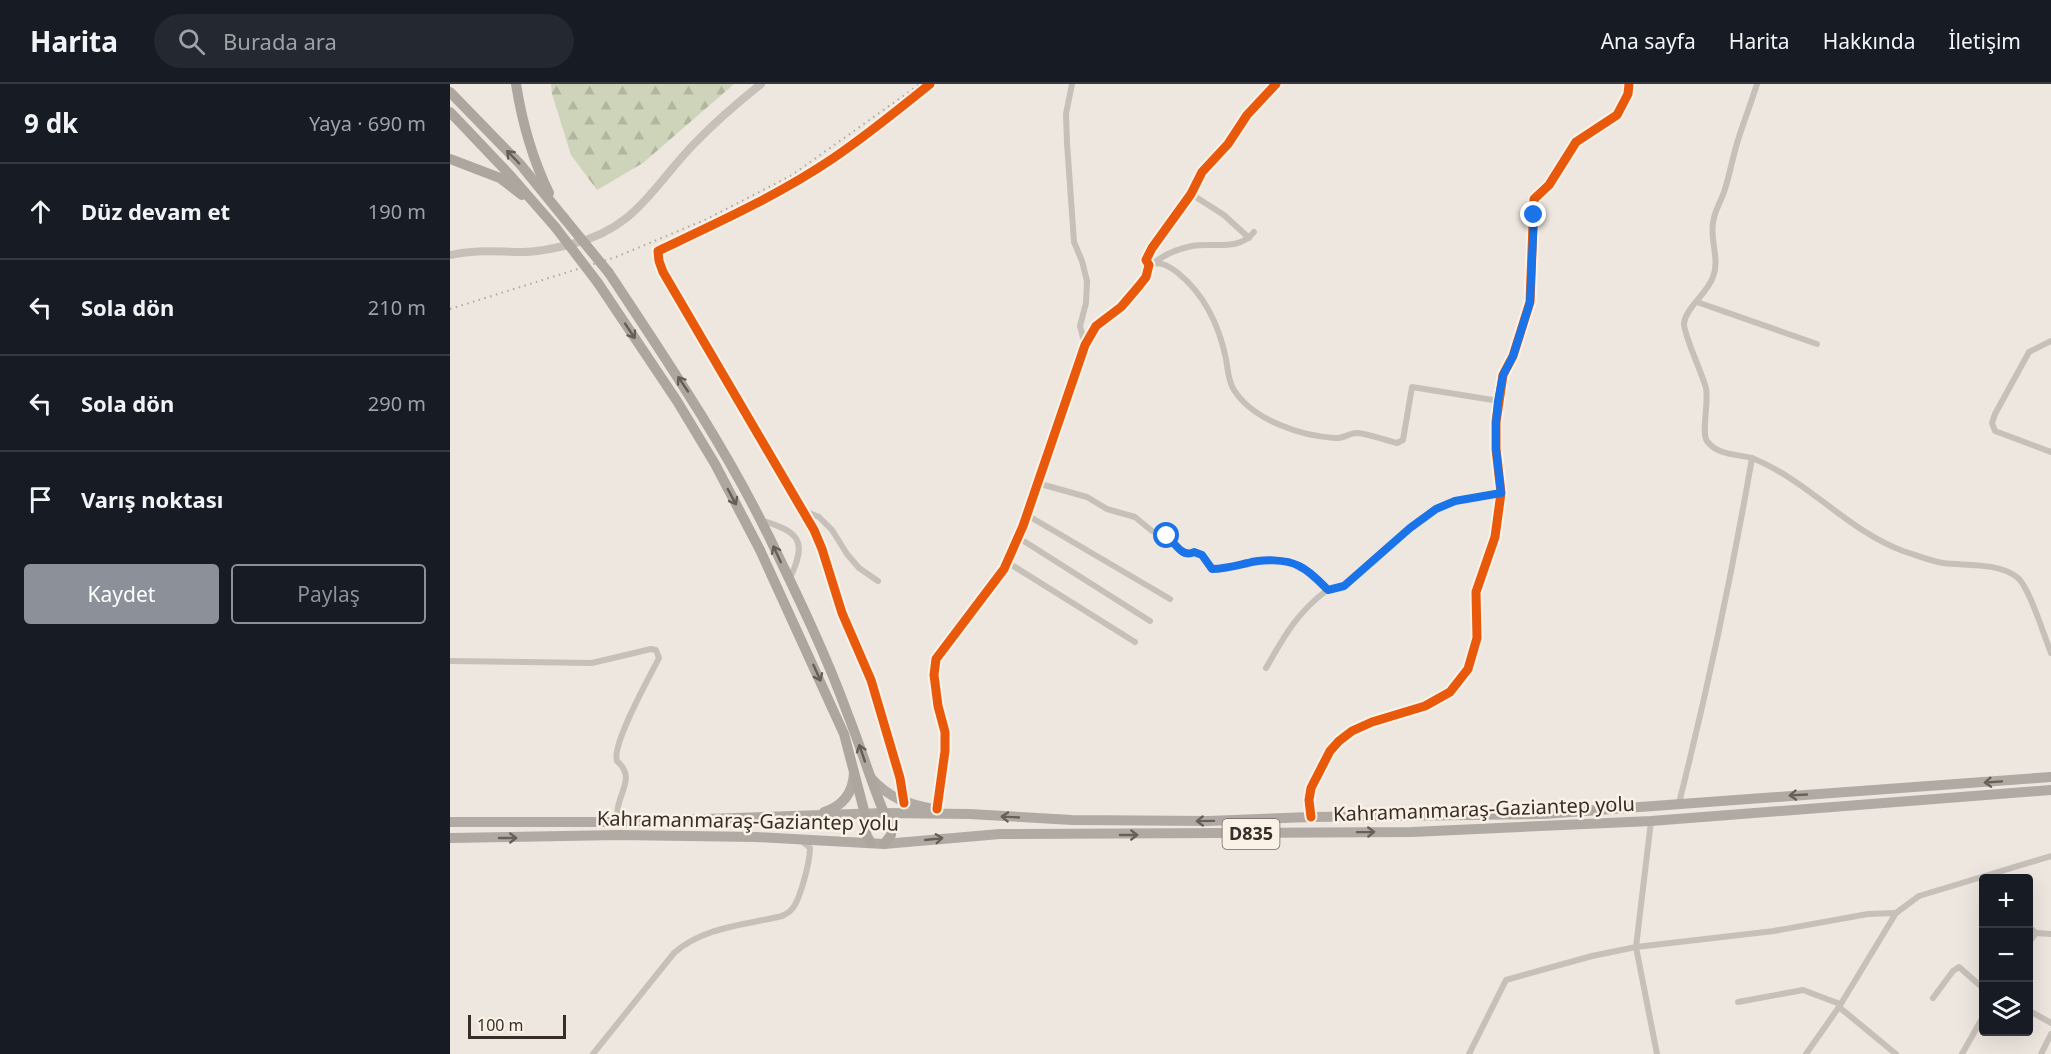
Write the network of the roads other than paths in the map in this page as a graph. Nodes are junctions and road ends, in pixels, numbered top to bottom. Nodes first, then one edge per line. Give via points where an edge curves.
1 (516, 84) edge
2 (761, 84) edge
3 (930, 84) edge
4 (1072, 84) edge
5 (1276, 84) edge
6 (1629, 84) edge
7 (1757, 84) edge
8 (450, 92) edge
9 (450, 112) edge
10 (450, 159) edge
11 (1191, 194) junction
12 (542, 212) junction
13 (562, 216) junction
14 (450, 255) edge
15 (1151, 264) junction
16 (1697, 302) junction
17 (2051, 340) edge
18 (1817, 344) dead end
19 (1085, 345) junction
20 (1498, 401) junction
21 (2051, 452) edge
22 (1752, 458) junction
23 (1037, 483) junction
24 (1501, 493) junction
25 (802, 509) junction
26 (1027, 516) junction
27 (760, 520) junction
28 (1019, 538) junction
29 (1007, 562) junction
30 (789, 579) junction
31 (878, 581) dead end
32 (1328, 590) junction
33 (1170, 599) dead end
34 (1150, 621) dead end
35 (1135, 642) dead end
36 (2051, 653) edge
37 (450, 661) edge
38 (1266, 668) dead end
39 (854, 770) junction
40 (870, 776) junction
41 (2051, 777) edge
42 (2051, 790) edge
43 (1679, 802) junction
44 (904, 803) junction
45 (937, 809) junction
46 (884, 813) junction
47 (812, 814) junction
48 (865, 814) junction
49 (969, 814) junction
50 (1311, 817) junction
51 (1651, 821) junction
52 (450, 822) edge
53 (617, 822) junction
54 (450, 838) edge
55 (799, 839) junction
56 (832, 841) junction
57 (870, 843) junction
58 (884, 844) junction
59 (810, 856) junction
60 (2051, 856) edge
61 (1995, 874) edge
62 (1979, 879) edge
63 (1896, 913) junction
64 (2030, 928) edge
65 (2036, 933) junction
66 (2051, 934) edge
67 (2033, 937) edge
68 (1636, 947) junction
69 (1979, 984) edge
70 (1933, 998) dead end
71 (1738, 1002) dead end
72 (1840, 1006) junction
73 (2033, 1014) edge
74 (1979, 1022) edge
75 (2051, 1023) edge
76 (2051, 1034) edge
77 (593, 1054) edge
78 (1469, 1054) edge
79 (1657, 1054) edge
80 (1806, 1054) edge
81 (1896, 1054) edge
82 (1962, 1054) edge
83 (2040, 1054) edge

1 - 13 highway via 530,147
2 - 14 street via 692,147 644,203 605,233 544,251 486,250
3 - 25 street via 831,160 749,208 658,251 663,272
4 - 19 street via 1066,114 1067,143 1074,242 1087,281 1080,326
5 - 11 street via 1202,172
6 - 20 street via 1617,115 1576,142 1534,200 1530,302 1503,375
7 - 16 street via 1713,221 1714,275
13 -> 8 highway via 520,164
9 - 12 highway
10 - 12 highway via 500,178
11 - 15 street via 1152,248 1146,260
11 - 15 street via 1252,235 1233,246 1194,246 1165,254
12 -> 39 highway, bridge via 598,283 715,464 807,651 844,734
27 -> 13 highway, bridge via 689,393 609,273
15 - 19 street via 1139,286 1121,307 1096,326
15 - 20 street via 1169,265 1192,285 1216,324 1233,389 1251,409 1280,425 1307,435 1338,439 1360,433 1397,442 1403,440 1412,387
16 - 18 street
16 - 22 street via 1687,315 1684,329 1707,390 1705,439 1716,450
17 - 21 street via 2029,352 1992,423 1995,430
19 - 23 street
20 - 24 street via 1496,449
22 - 36 street via 1792,477 1888,545 1942,563 1979,564 2016,576 2027,592
22 - 43 street via 1711,672
23 - 26 street
23 - 32 street via 1087,497 1107,509 1135,517 1152,531 1167,536 1184,554 1202,555 1212,569 1278,561 1298,565
24 - 32 street via 1455,501 1436,509 1344,586
24 - 50 street via 1495,537 1476,592 1477,638 1468,669 1450,692 1425,706 1352,730 1339,741 1311,788
25 - 31 street via 819,517 859,568
25 - 44 street via 822,549 871,680
26 - 28 street
26 - 33 street
30 -> 27 highway
27 - 30 street via 792,533 799,542 799,560
28 - 29 street
28 - 34 street
29 - 35 street
29 - 45 street via 936,659 934,675 945,732
40 -> 30 highway
32 - 38 street via 1308,605 1286,632
37 - 53 street via 592,663 656,650 659,658 616,751 626,775
39 - 47 highway via 854,784 848,796 827,811
39 - 48 highway
40 - 44 highway
40 - 46 highway
41 -> 43 highway, Kahramanmaraş-Gaziantep yolu / D835
42 - 51 highway, Kahramanmaraş-Gaziantep yolu / D835
43 - 50 highway, Kahramanmaraş-Gaziantep yolu / D835 via 1544,814
44 - 45 highway
45 - 49 highway
46 - 48 highway, Kahramanmaraş-Gaziantep yolu / D835
46 - 49 highway, Kahramanmaraş-Gaziantep yolu / D835
46 - 58 highway via 892,827
47 - 48 highway, Kahramanmaraş-Gaziantep yolu / D835
47 - 53 highway, Kahramanmaraş-Gaziantep yolu / D835
48 - 57 highway via 864,827
50 -> 49 highway, Kahramanmaraş-Gaziantep yolu / D835 via 1167,822
58 -> 51 highway, Kahramanmaraş-Gaziantep yolu / D835 via 1000,834 1412,832
51 - 68 street
52 - 53 highway, Kahramanmaraş-Gaziantep yolu / D835
54 -> 55 highway, Kahramanmaraş-Gaziantep yolu / D835 via 619,835
55 - 56 highway, Kahramanmaraş-Gaziantep yolu / D835
55 - 59 street via 810,848
56 - 57 highway, Kahramanmaraş-Gaziantep yolu / D835
56 - 59 street
57 - 58 highway, Kahramanmaraş-Gaziantep yolu / D835
59 - 77 street via 792,910 782,916 712,931 686,942
60 - 61 street
62 - 63 street via 1919,896
63 - 68 street
63 - 72 street
64 - 65 street
65 - 66 street
65 - 67 street
68 - 78 street via 1506,980
68 - 79 street
69 - 70 street via 1959,967
71 - 72 street via 1803,990
72 - 80 street
72 - 81 street
73 - 75 street
74 - 82 street
76 - 83 street

